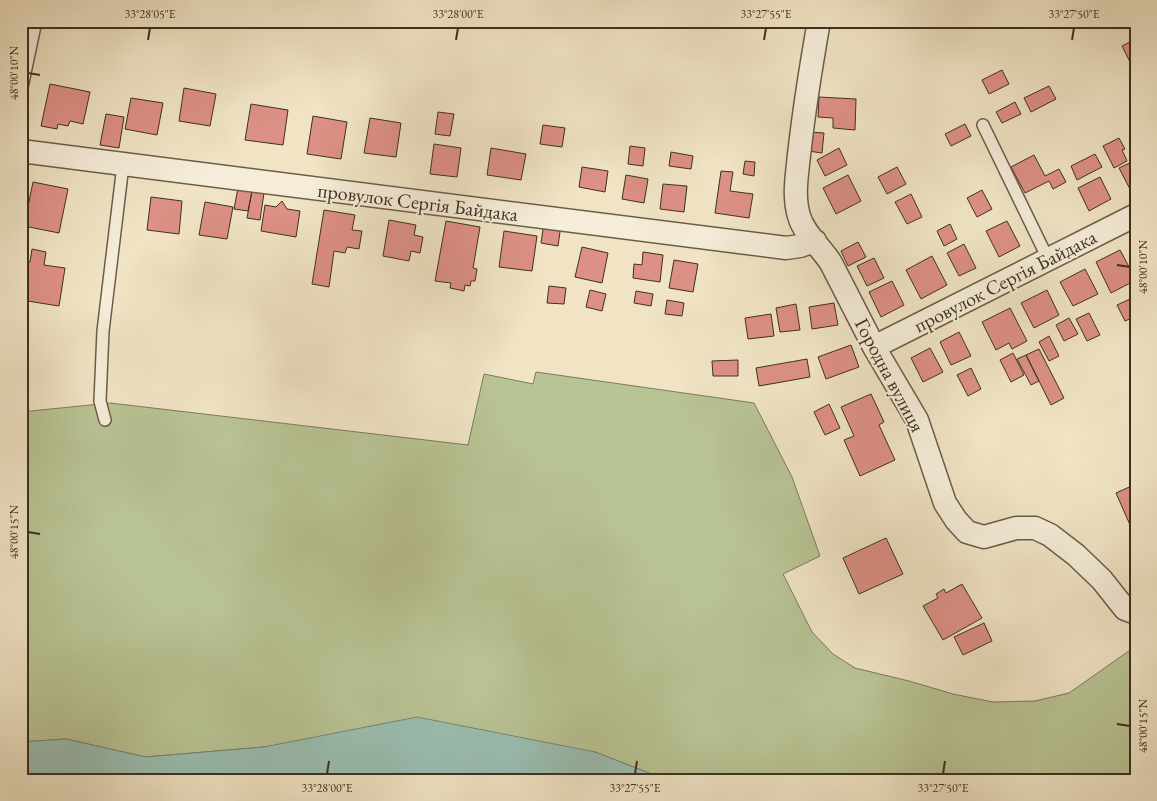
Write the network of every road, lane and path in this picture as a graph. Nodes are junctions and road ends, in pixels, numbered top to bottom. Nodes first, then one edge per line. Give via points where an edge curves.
1 (36, 21) edge
2 (819, 21) edge
3 (21, 92) edge
4 (983, 126) dead end
5 (21, 151) edge
6 (123, 165) junction
7 (1136, 215) edge
8 (815, 241) junction
9 (1048, 259) junction
10 (874, 347) junction
11 (105, 420) dead end
12 (1136, 613) edge

1 - 3 lane
2 - 8 street, Городна вулиця via 804,104 795,197 799,217
4 - 9 lane
5 - 6 street, провулок Сергія Байдака
6 - 8 street, провулок Сергія Байдака via 786,248
6 - 11 lane via 103,331 100,401
7 - 9 street, провулок Сергія Байдака
8 - 10 street, Городна вулиця via 831,263
9 - 10 street, провулок Сергія Байдака
10 - 12 street, Городна вулиця via 917,420 946,503 967,532 984,537 1016,528 1035,528 1050,535 1102,580 1125,609

